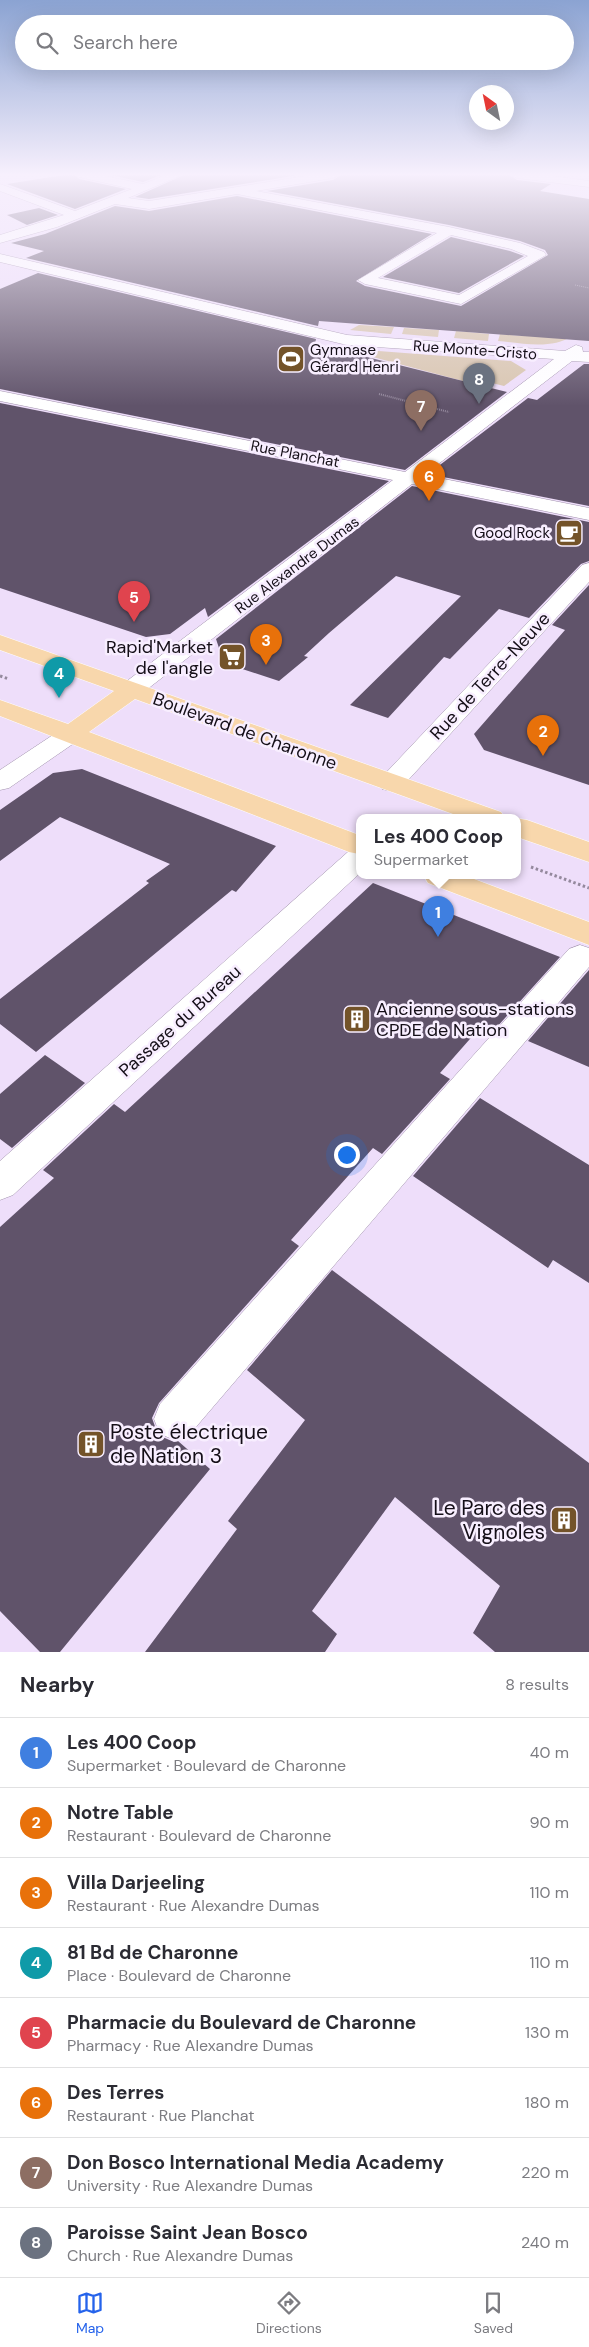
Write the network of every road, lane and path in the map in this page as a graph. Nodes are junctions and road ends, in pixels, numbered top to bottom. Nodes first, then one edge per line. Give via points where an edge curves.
1 (413, 252) edge
2 (533, 252) edge
3 (0, 258) edge
4 (575, 285) dead end
5 (589, 288) edge
6 (589, 340) edge
7 (569, 355) junction
8 (589, 357) edge
9 (379, 394) dead end
10 (0, 396) edge
11 (455, 414) dead end
12 (411, 477) junction
13 (589, 514) edge
14 (589, 569) edge
15 (0, 642) edge
16 (132, 690) junction
17 (0, 707) edge
18 (71, 734) junction
19 (0, 782) edge
20 (391, 783) junction
21 (480, 814) edge
22 (521, 828) edge
23 (356, 844) edge
24 (589, 852) edge
25 (356, 861) edge
26 (526, 865) dead end
27 (444, 879) edge
28 (589, 888) edge
29 (584, 945) edge
30 (0, 1184) edge
31 (175, 1418) dead end

1 - 2 street via 365,280 461,300 539,254
3 - 7 street, Rue Monte-Cristo via 347,340
4 - 5 path
6 - 7 street, Rue Alexandre Dumas
7 - 8 street, Rue Monte-Cristo
7 - 12 street, Rue Alexandre Dumas
9 - 11 path
10 - 12 street, Rue Planchat
12 - 13 street, Rue Planchat
12 - 16 street, Rue Alexandre Dumas
14 - 20 street, Rue de Terre-Neuve
15 - 16 main road, Boulevard de Charonne
16 - 18 main road, Rue Alexandre Dumas
16 - 20 main road, Boulevard de Charonne
17 - 18 main road
18 - 19 street, Rue Alexandre Dumas
18 - 23 main road
20 - 21 main road, Boulevard de Charonne
22 - 24 main road
25 - 30 street, Passage du Bureau
26 - 28 path
27 - 29 main road
29 - 31 street

